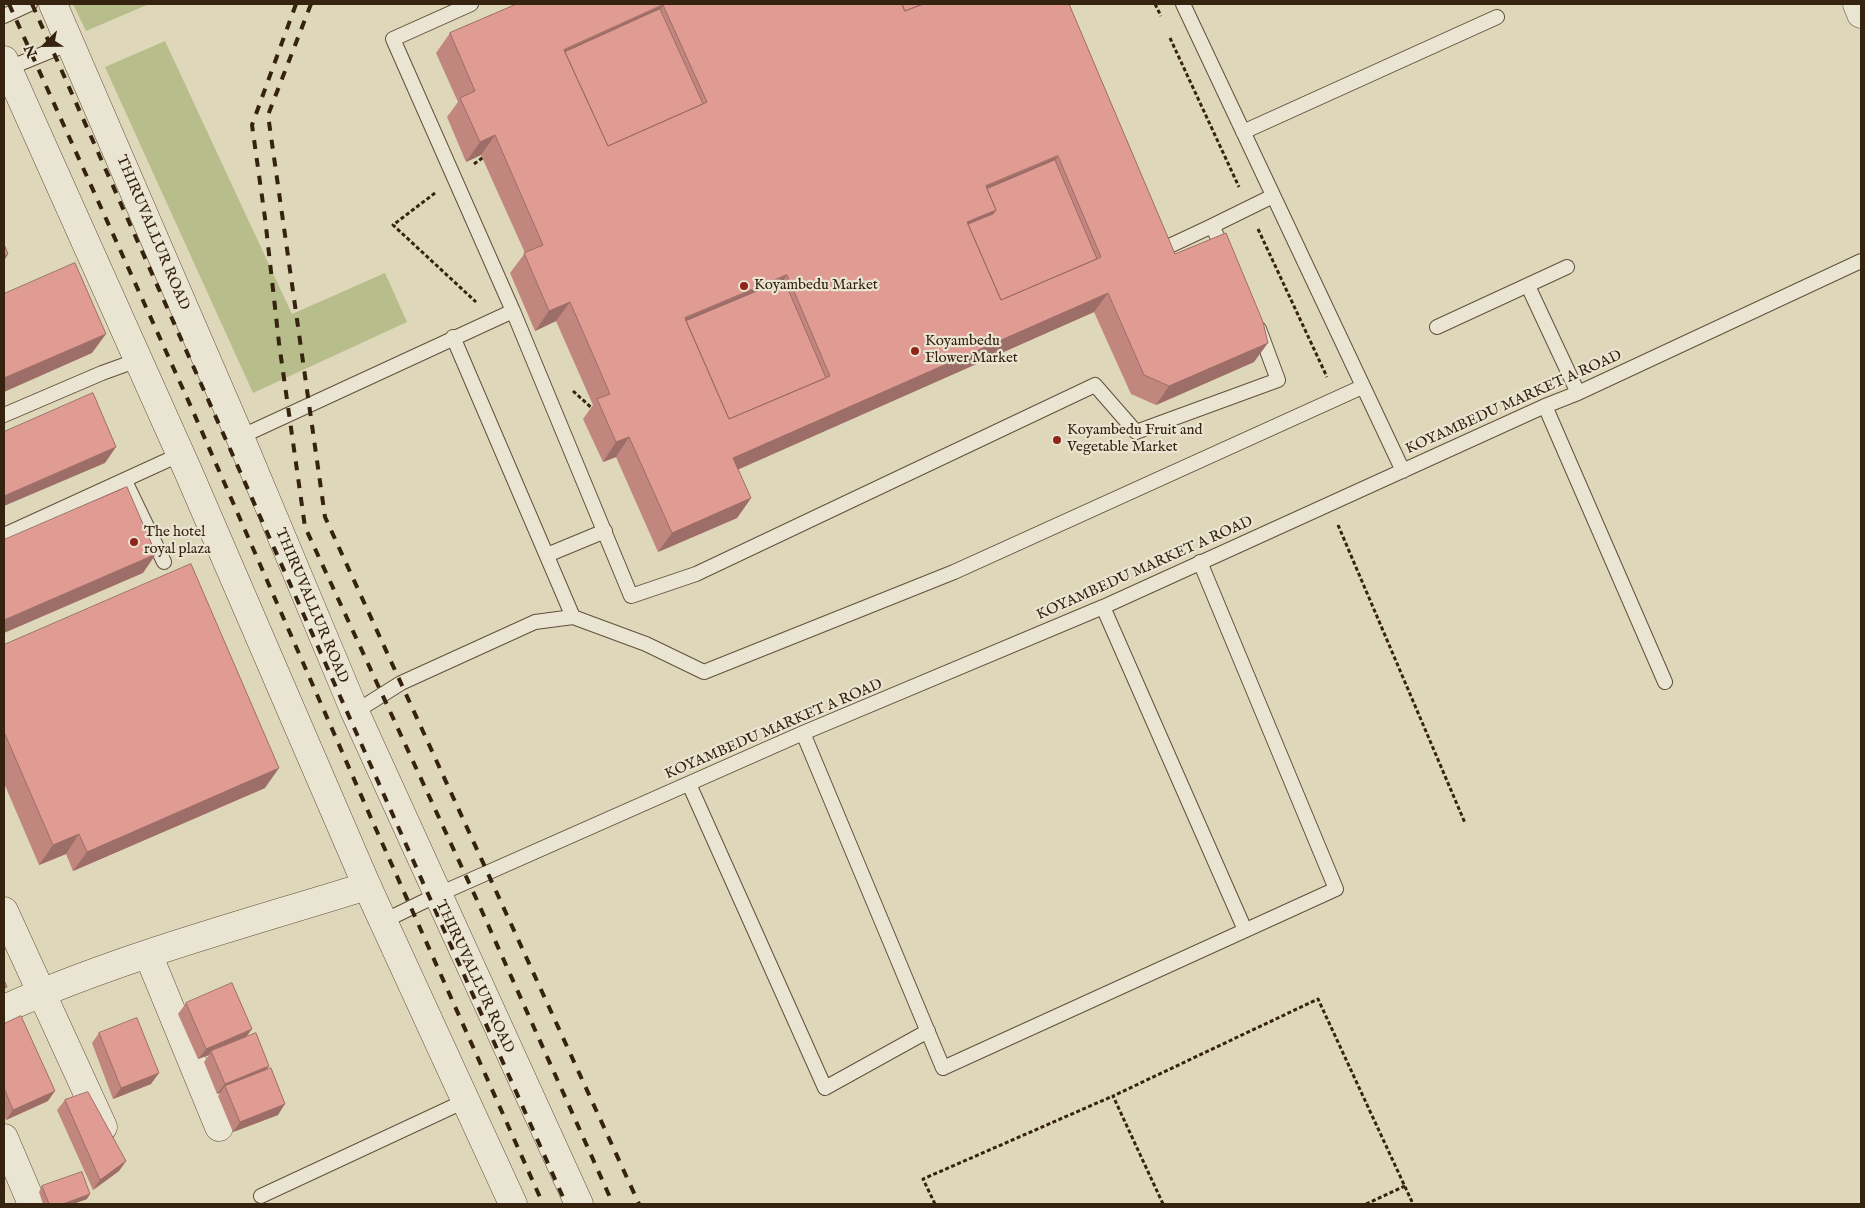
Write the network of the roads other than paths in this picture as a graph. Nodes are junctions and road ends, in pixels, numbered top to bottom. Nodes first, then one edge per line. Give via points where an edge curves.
1 (30, 4) edge
2 (53, 4) edge
3 (471, 4) edge
4 (1183, 4) edge
5 (1856, 4) edge
6 (1861, 14) edge
7 (4, 16) edge
8 (1497, 17) dead end
9 (70, 43) junction
10 (5, 66) edge
11 (1243, 132) junction
12 (1273, 196) junction
13 (1212, 226) junction
14 (1155, 231) edge
15 (1861, 262) edge
16 (1232, 266) edge
17 (1567, 268) dead end
18 (1528, 286) junction
19 (513, 311) junction
20 (1255, 316) edge
21 (1437, 327) dead end
22 (453, 337) junction
23 (138, 360) junction
24 (1362, 387) junction
25 (1578, 393) junction
26 (1545, 406) junction
27 (4, 415) edge
28 (240, 437) junction
29 (181, 454) junction
30 (1403, 472) junction
31 (126, 481) junction
32 (605, 531) junction
33 (4, 536) edge
34 (547, 555) junction
35 (164, 562) dead end
36 (1200, 562) junction
37 (1103, 607) junction
38 (573, 616) junction
39 (1665, 682) dead end
40 (355, 712) junction
41 (804, 733) junction
42 (689, 784) junction
43 (367, 886) junction
44 (437, 895) junction
45 (4, 911) edge
46 (384, 922) junction
47 (1245, 930) junction
48 (148, 954) junction
49 (41, 993) junction
50 (4, 1010) edge
51 (928, 1031) junction
52 (466, 1101) junction
53 (219, 1127) dead end
54 (4, 1138) edge
55 (114, 1148) edge
56 (262, 1196) dead end
57 (32, 1204) edge
58 (512, 1204) edge
59 (579, 1204) edge

1 - 7 lane
2 - 9 street, THIRUVALLUR ROAD
3 - 19 lane via 393,39
4 - 11 lane
5 - 6 street
8 - 11 lane
9 - 10 lane
9 - 28 street, THIRUVALLUR ROAD
10 - 23 street
11 - 12 lane
12 - 13 lane
12 - 24 lane
13 - 14 lane via 1163,249
13 - 16 lane
15 - 25 lane, KOYAMBEDU MARKET A ROAD
17 - 18 lane
18 - 21 lane
18 - 25 lane
19 - 22 lane
19 - 32 lane
20 - 32 lane via 1278,380 1136,432 1096,385 696,574 631,596
22 - 28 lane
22 - 34 lane
23 - 27 lane
23 - 29 street
24 - 30 lane
24 - 38 lane via 954,572 704,672 646,644
25 - 26 lane, KOYAMBEDU MARKET A ROAD
26 - 30 lane, KOYAMBEDU MARKET A ROAD
26 - 39 lane
28 - 40 street, THIRUVALLUR ROAD
29 - 31 lane
29 - 43 street
30 - 36 lane, KOYAMBEDU MARKET A ROAD
31 - 33 lane
31 - 35 lane
32 - 34 lane
34 - 38 lane
36 - 37 lane, KOYAMBEDU MARKET A ROAD
36 - 47 lane via 1336,889
37 - 41 lane, KOYAMBEDU MARKET A ROAD
37 - 47 lane
38 - 40 lane via 535,622 400,683
40 - 44 street, THIRUVALLUR ROAD
41 - 42 lane, KOYAMBEDU MARKET A ROAD
41 - 51 lane
42 - 44 lane, KOYAMBEDU MARKET A ROAD
42 - 51 lane via 825,1088
43 - 46 street
43 - 48 street
44 - 46 lane, KOYAMBEDU MARKET A ROAD
44 - 59 street, THIRUVALLUR ROAD
45 - 49 street
46 - 52 street
47 - 51 lane via 943,1068
48 - 49 street
48 - 53 street
49 - 50 street
49 - 55 street
52 - 56 lane
52 - 58 street
54 - 57 street

